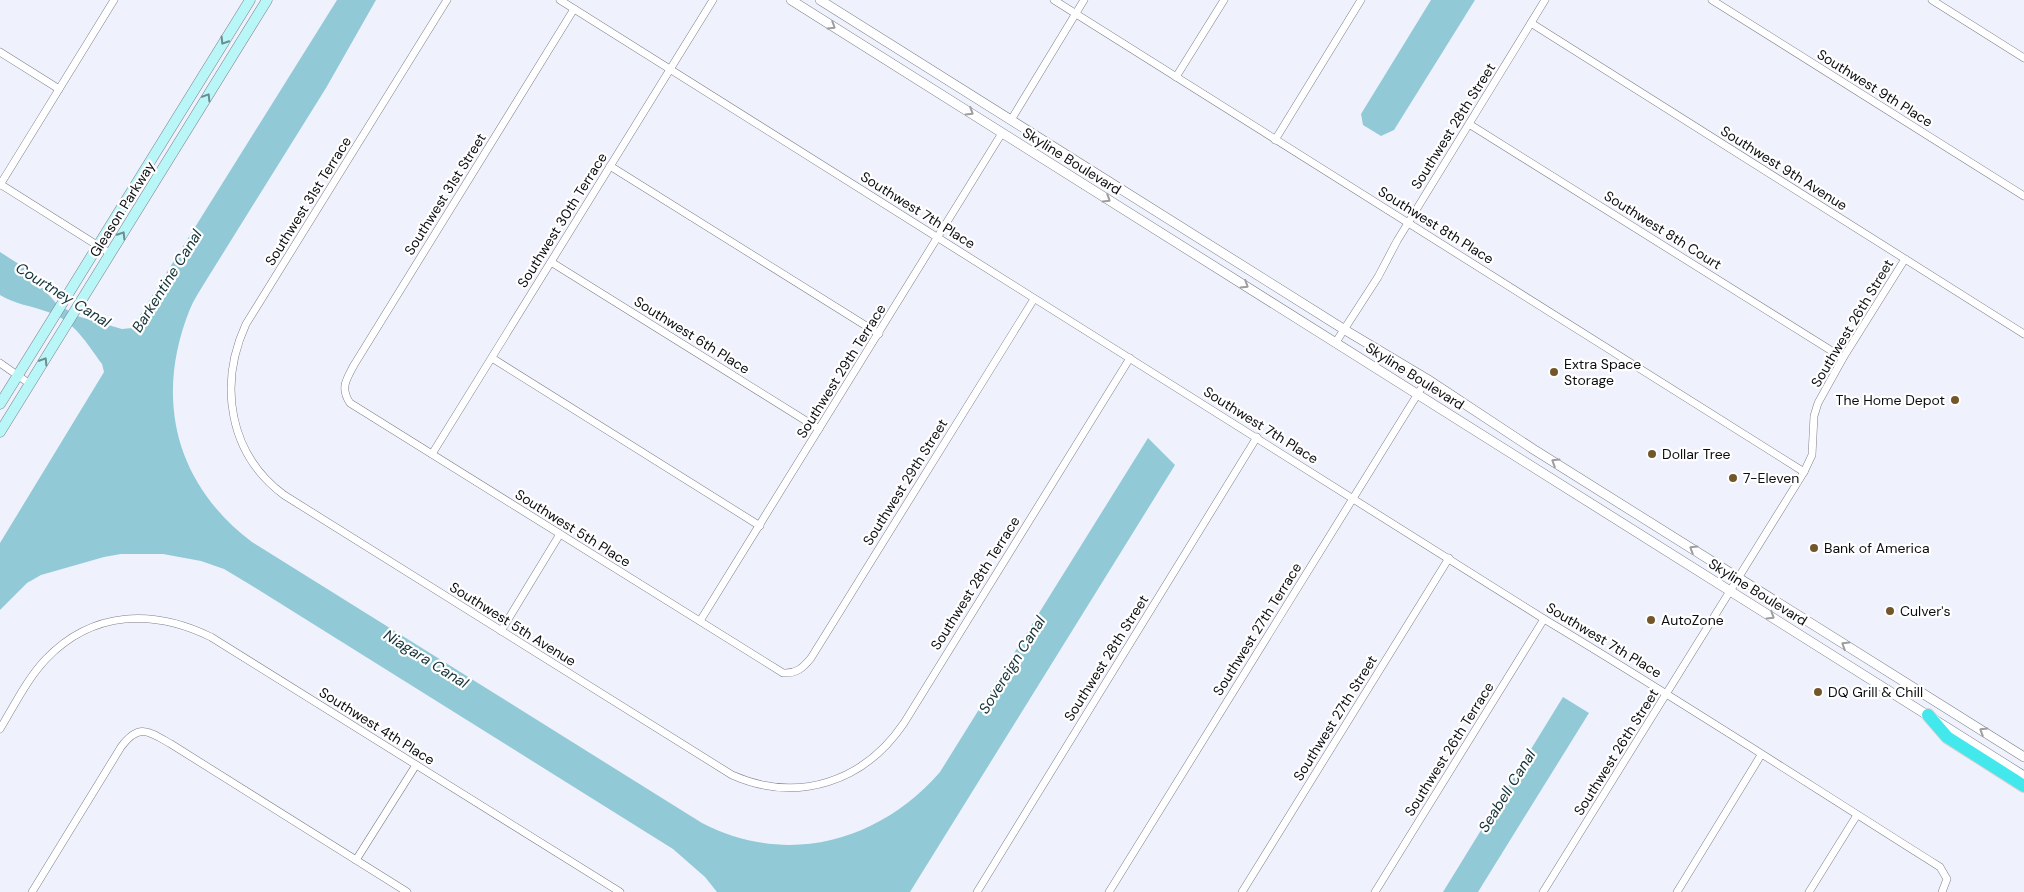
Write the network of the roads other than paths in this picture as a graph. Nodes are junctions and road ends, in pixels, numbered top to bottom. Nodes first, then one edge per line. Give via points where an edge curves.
1 (114, 0) edge
2 (250, 0) edge
3 (268, 0) edge
4 (447, 0) edge
5 (560, 0) edge
6 (713, 0) edge
7 (791, 0) edge
8 (820, 0) edge
9 (1054, 0) edge
10 (1084, 0) edge
11 (1224, 0) edge
12 (1362, 0) edge
13 (1545, 0) edge
14 (1712, 0) edge
15 (1932, 0) edge
16 (574, 9) junction
17 (1076, 14) junction
18 (1531, 24) junction
19 (0, 52) edge
20 (2024, 58) edge
21 (670, 69) junction
22 (1176, 77) junction
23 (59, 89) junction
24 (1011, 120) junction
25 (1469, 124) junction
26 (1002, 134) junction
27 (1275, 140) junction
28 (610, 166) junction
29 (0, 185) edge
30 (2024, 196) edge
31 (1408, 222) junction
32 (938, 238) junction
33 (98, 246) junction
34 (111, 254) junction
35 (1904, 259) junction
36 (551, 262) junction
37 (1034, 298) junction
38 (1345, 330) junction
39 (879, 334) junction
40 (2024, 334) edge
41 (1336, 342) junction
42 (492, 358) junction
43 (1130, 358) junction
44 (1843, 358) junction
45 (0, 363) edge
46 (18, 375) junction
47 (1427, 379) junction
48 (30, 384) junction
49 (345, 394) joint
50 (1418, 394) junction
51 (0, 404) edge
52 (236, 427) joint
53 (820, 430) junction
54 (0, 432) edge
55 (1258, 437) junction
56 (432, 454) junction
57 (1804, 472) junction
58 (1353, 497) junction
59 (760, 526) junction
60 (560, 534) junction
61 (1449, 558) junction
62 (1738, 578) junction
63 (1730, 590) junction
64 (1544, 619) junction
65 (700, 622) junction
66 (501, 631) junction
67 (792, 674) joint
68 (1667, 693) junction
69 (1928, 715) junction
70 (0, 729) edge
71 (1761, 755) junction
72 (2024, 757) edge
73 (416, 765) junction
74 (2024, 776) edge
75 (811, 786) joint
76 (2024, 786) edge
77 (1857, 815) junction
78 (356, 860) junction
79 (32, 892) edge
80 (407, 892) edge
81 (620, 892) edge
82 (976, 892) edge
83 (1109, 892) edge
84 (1242, 892) edge
85 (1375, 892) edge
86 (1543, 892) edge
87 (1677, 892) edge
88 (1809, 892) edge
89 (1942, 892) edge

1 - 23 street
2 -> 33 main road, Gleason Parkway
34 -> 3 main road, Gleason Parkway
4 - 52 street, Southwest 31st Terrace via 246,324 231,371 231,403
5 - 16 street, Southwest 7th Place
6 - 21 street, Southwest 30th Terrace
7 -> 26 street, Skyline Boulevard
8 - 24 street, Skyline Boulevard
9 - 17 street, Southwest 8th Place
10 - 17 street
11 - 22 street
12 - 27 street
13 - 18 street, Southwest 28th Street
14 - 30 street, Southwest 9th Place
15 - 20 street
16 - 21 street, Southwest 7th Place
16 - 49 street, Southwest 31st Street via 354,365 344,385
17 - 22 street, Southwest 8th Place
17 - 24 street
18 - 25 street, Southwest 28th Street
18 - 35 street, Southwest 9th Avenue
19 - 23 street
21 - 28 street, Southwest 30th Terrace
21 - 32 street, Southwest 7th Place
22 - 27 street, Southwest 8th Place
23 - 29 street
24 - 26 street
24 - 38 street, Skyline Boulevard
25 - 31 street, Southwest 28th Street
25 - 44 street, Southwest 8th Court
26 - 32 street, Southwest 29th Terrace
26 -> 41 street, Skyline Boulevard
27 - 31 street, Southwest 8th Place
28 - 36 street, Southwest 30th Terrace
28 - 39 street
29 - 33 street
31 - 38 street, Southwest 28th Street
31 - 57 street, Southwest 8th Place
32 - 37 street, Southwest 7th Place
32 - 39 street, Southwest 29th Terrace
33 - 34 street
33 - 46 main road, Gleason Parkway
48 -> 34 main road, Gleason Parkway
35 - 40 street, Southwest 9th Avenue
35 - 44 street, Southwest 26th Street
36 - 42 street, Southwest 30th Terrace
36 - 53 street, Southwest 6th Place
37 - 43 street, Southwest 7th Place
37 - 67 street, Southwest 29th Street via 811,658
38 - 41 street, Southwest 28th Street
38 - 47 street, Skyline Boulevard
39 - 53 street, Southwest 29th Terrace
41 - 50 street, Skyline Boulevard
42 - 56 street, Southwest 30th Terrace
42 - 59 street
43 - 55 street, Southwest 7th Place
43 - 75 street, Southwest 28th Terrace via 898,732 857,770 836,780
44 - 57 street, Southwest 26th Street via 1818,402 1812,455
45 - 46 street
46 - 48 street
46 - 51 main road, Gleason Parkway
47 - 50 street, Southwest 27th Terrace
62 -> 47 street, Skyline Boulevard
48 - 54 main road, Gleason Parkway
49 - 56 street, Southwest 5th Place via 350,403
50 - 58 street, Southwest 27th Terrace
50 - 63 street, Skyline Boulevard
52 - 66 street, Southwest 5th Avenue via 245,450 275,488
53 - 59 street, Southwest 29th Terrace
55 - 58 street, Southwest 7th Place
55 - 82 street, Southwest 28th Street
56 - 60 street, Southwest 5th Place
57 - 62 street, Southwest 26th Street
58 - 61 street, Southwest 7th Place
58 - 83 street, Southwest 27th Terrace
59 - 65 street, Southwest 29th Terrace
60 - 65 street, Southwest 5th Place
60 - 66 street
61 - 64 street, Southwest 7th Place
61 - 84 street, Southwest 27th Street
62 - 63 street, Southwest 26th Street
72 -> 62 street, Skyline Boulevard
63 - 68 street, Southwest 26th Street
63 -> 69 street, Skyline Boulevard
64 - 68 street, Southwest 7th Place
64 - 85 street, Southwest 26th Terrace
65 - 67 street, Southwest 5th Place via 783,673
66 - 75 street, Southwest 5th Avenue via 732,775 771,786
68 - 71 street, Southwest 7th Place
68 - 86 street, Southwest 26th Street
69 - 74 street, Skyline Boulevard
69 - 76 highway via 1947,737
70 - 73 street, Southwest 4th Place via 35,672 47,658 75,637 109,622 157,618 199,631
71 - 77 street, Southwest 7th Place
71 - 87 street
73 - 78 street
73 - 81 street, Southwest 4th Place
77 - 88 street
77 - 89 street, Southwest 7th Place via 1940,867 1946,875 1947,884
78 - 79 street via 170,744 148,732 138,731 129,736 121,747
78 - 80 street

